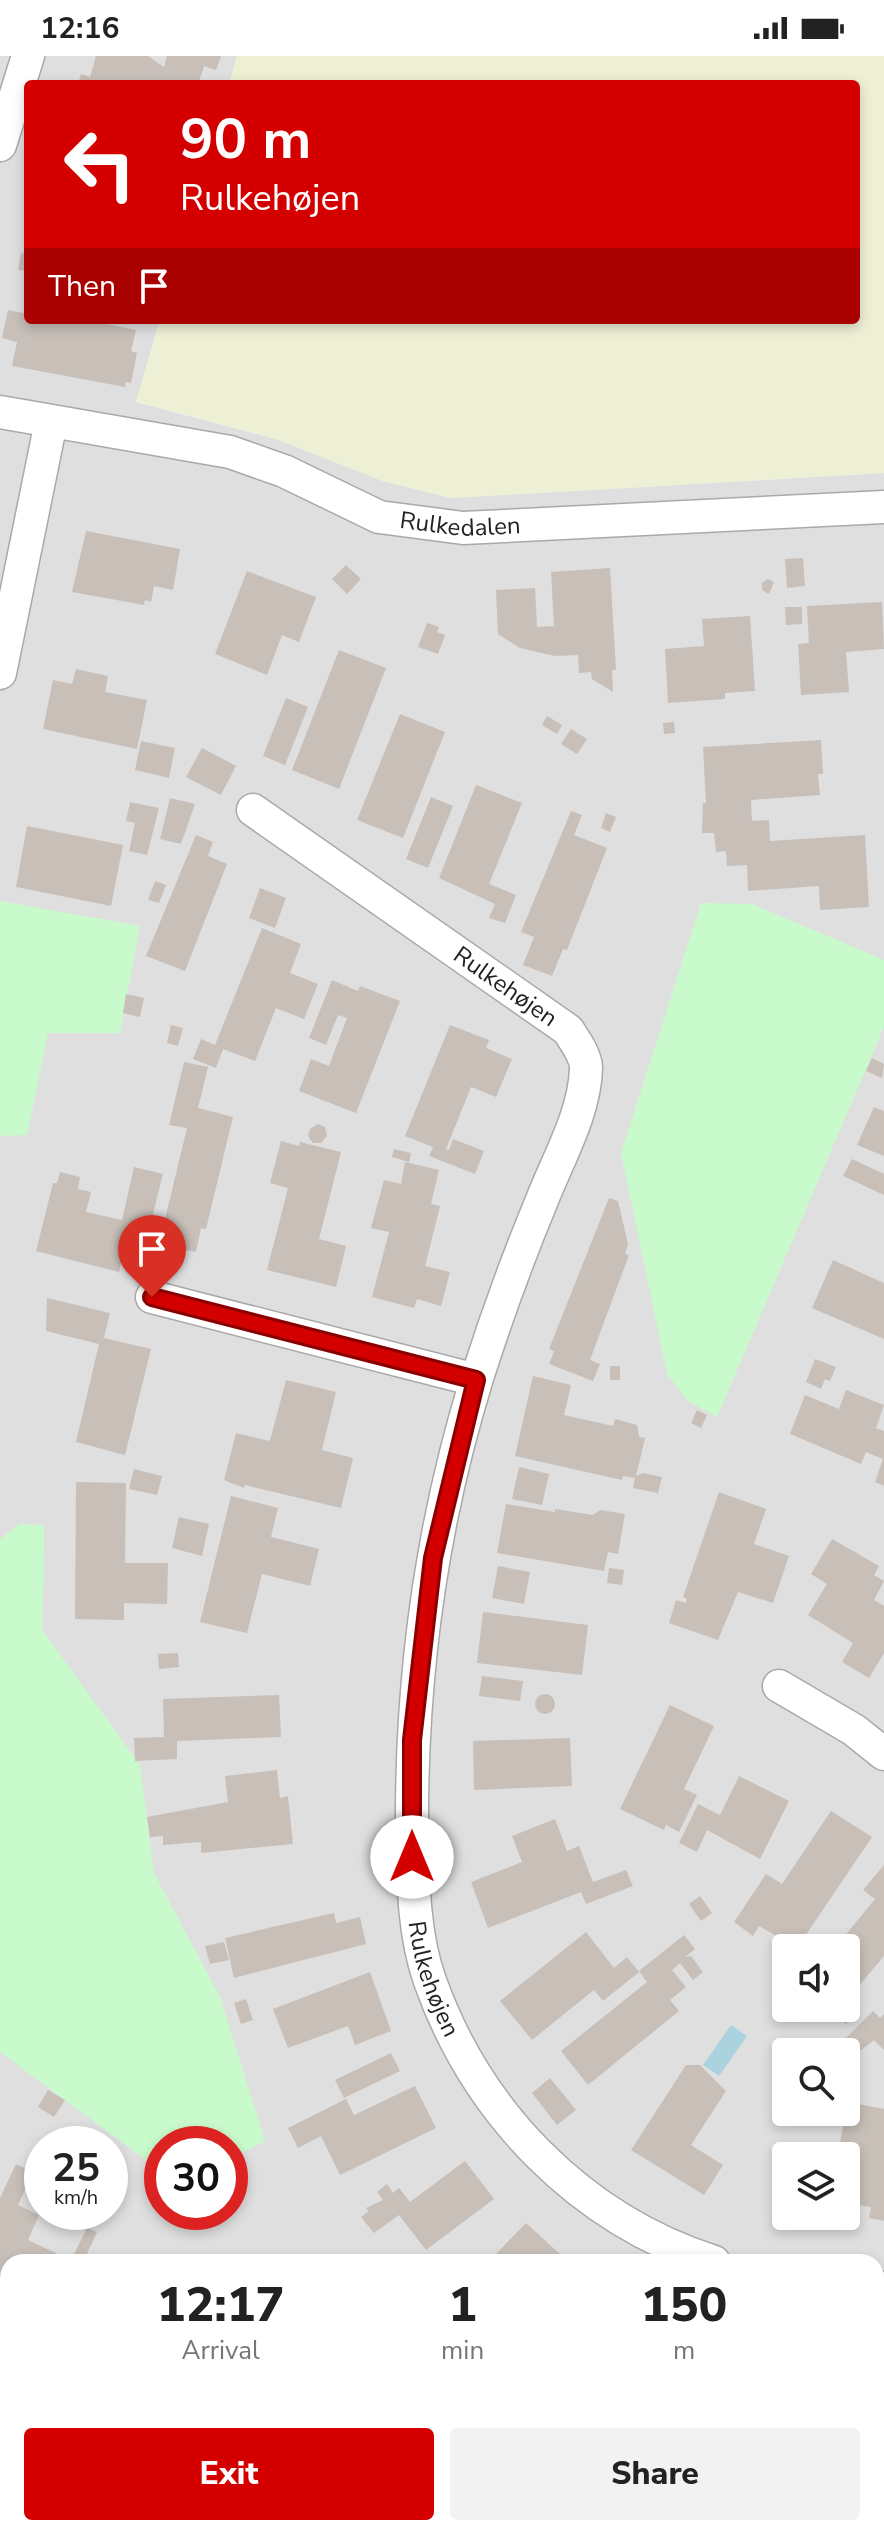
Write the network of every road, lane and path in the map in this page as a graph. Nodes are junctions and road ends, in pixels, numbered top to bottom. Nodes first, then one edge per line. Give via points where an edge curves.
1 (28, 56) edge
2 (0, 145) edge
3 (0, 412) edge
4 (51, 422) junction
5 (884, 507) edge
6 (0, 673) edge
7 (253, 810) dead end
8 (152, 1297) dead end
9 (476, 1380) junction
10 (779, 1686) dead end
11 (884, 1754) edge
12 (689, 2254) edge

1 - 2 street
3 - 4 street, Rulkedalen
4 - 5 street, Rulkedalen via 230,452 284,471 379,517 463,528
4 - 6 street
7 - 9 street, Rulkehøjen via 568,1030 587,1063 583,1097
8 - 9 street
9 - 12 street, Rulkehøjen via 433,1558 412,1740 413,1887 429,1978 464,2062 516,2132 584,2195 664,2246
10 - 11 street

